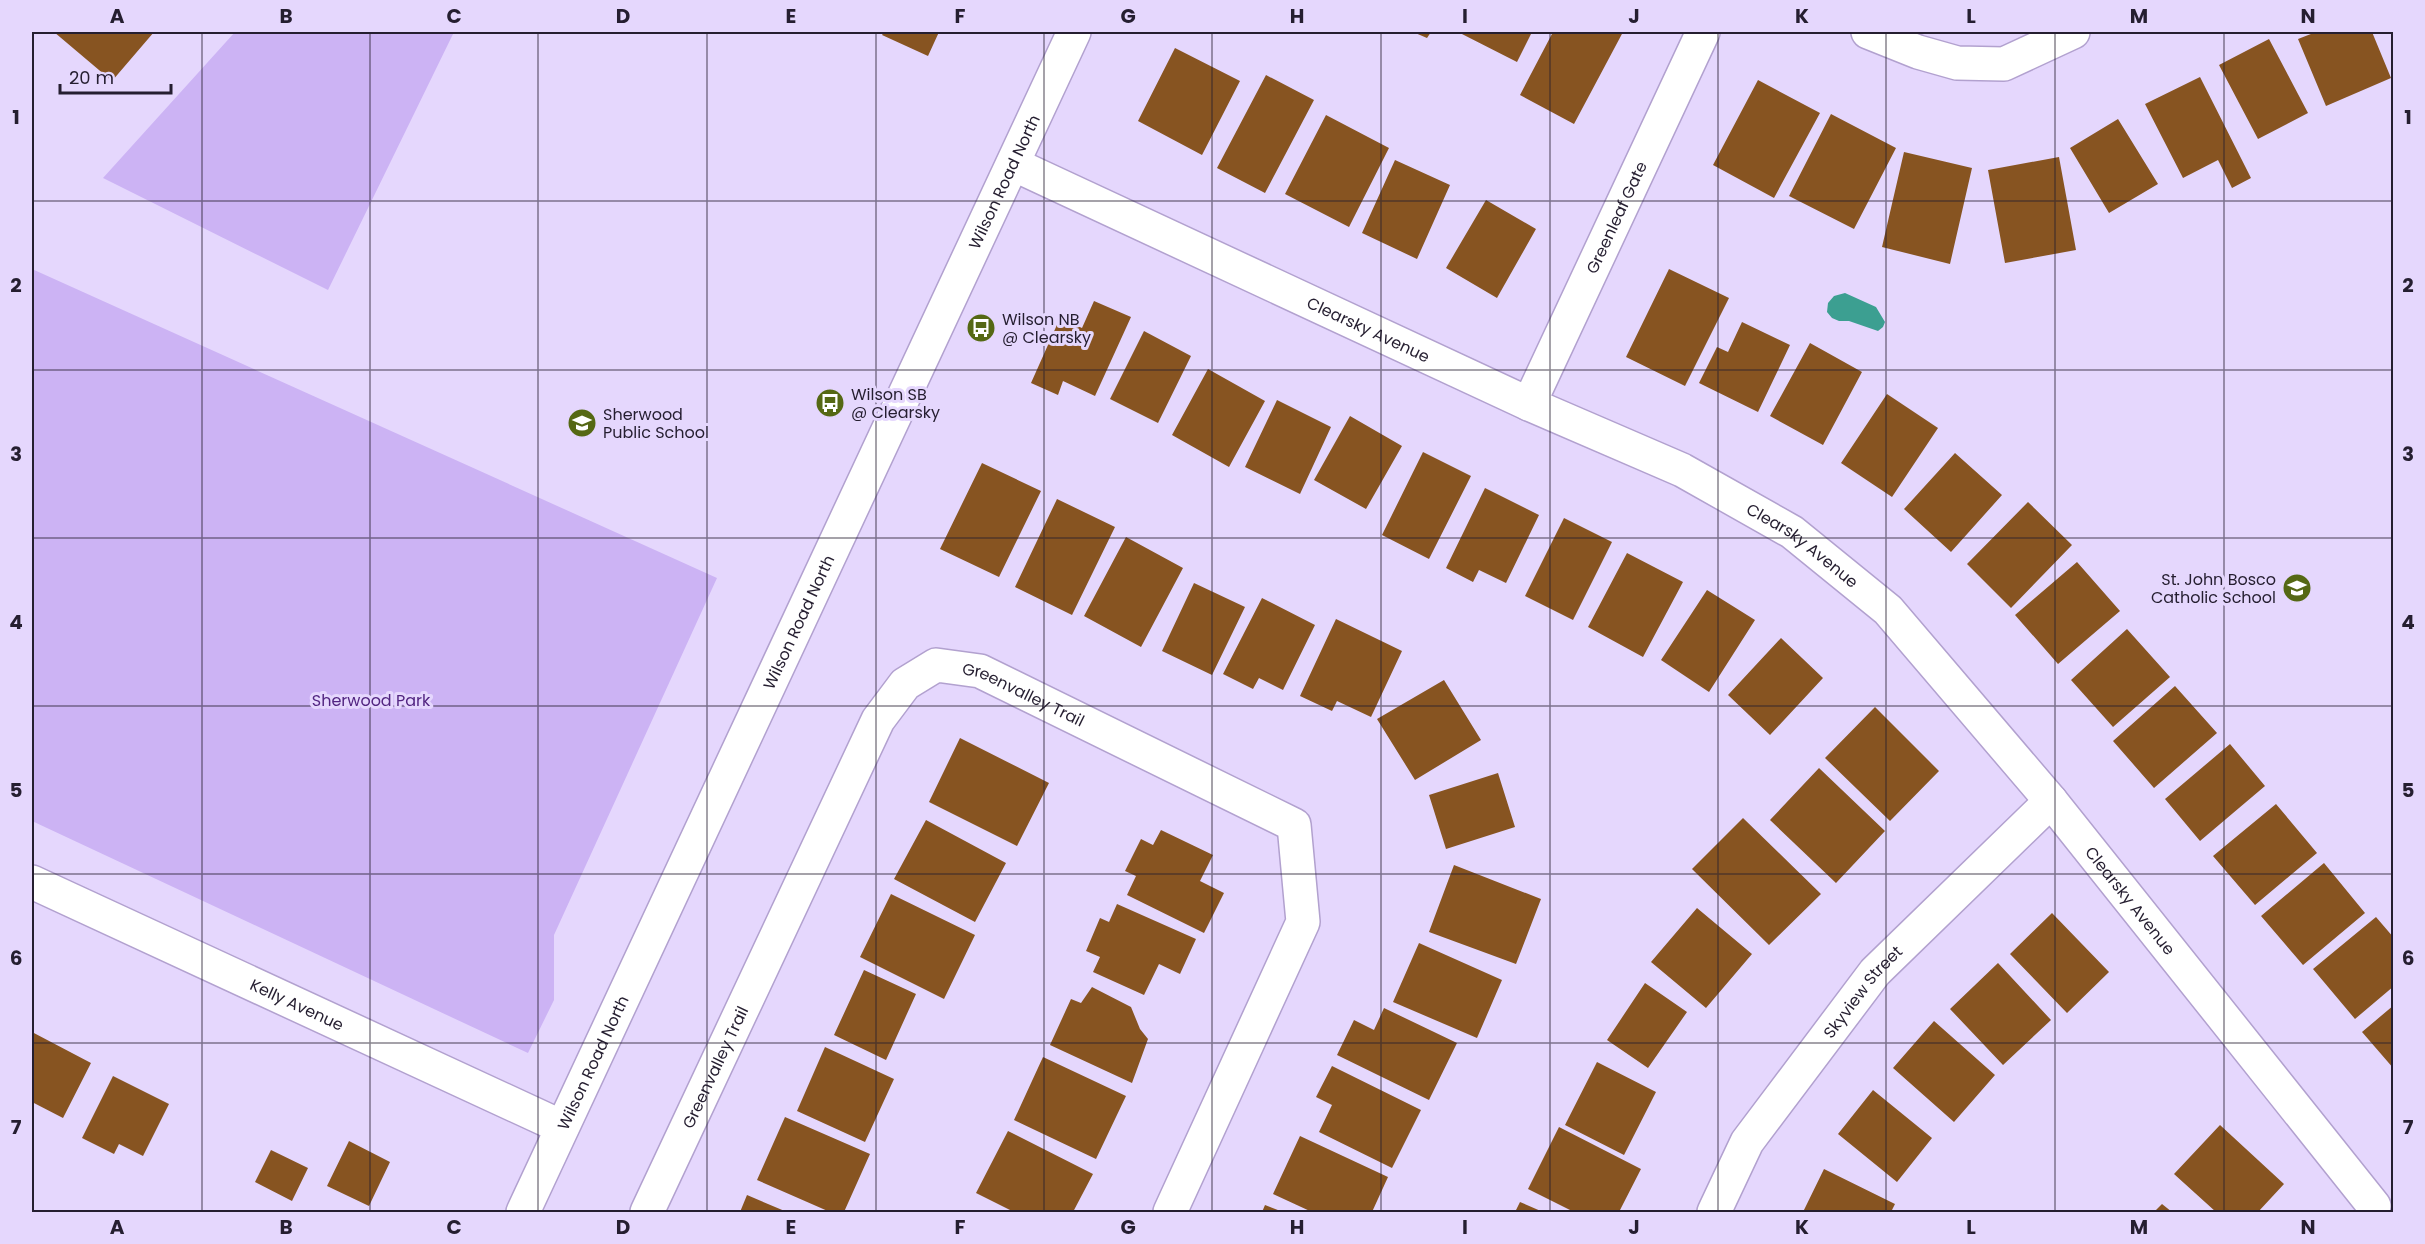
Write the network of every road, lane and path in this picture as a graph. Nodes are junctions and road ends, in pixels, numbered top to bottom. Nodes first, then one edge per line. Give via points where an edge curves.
1 (1074, 32) edge
2 (1703, 32) edge
3 (1868, 32) edge
4 (2073, 32) edge
5 (1013, 164) junction
6 (1529, 404) junction
7 (2051, 801) junction
8 (32, 882) edge
9 (562, 1127) junction
10 (2379, 1203) edge
11 (523, 1212) edge
12 (647, 1212) edge
13 (1170, 1212) edge
14 (1714, 1212) edge

1 - 5 street, Wilson Road North
2 - 6 street, Greenleaf Gate
3 - 4 street via 1957,63 2004,64
5 - 6 street, Clearsky Avenue
5 - 9 street, Wilson Road North
6 - 7 street, Clearsky Avenue via 1682,470 1792,532 1888,610
7 - 10 street, Clearsky Avenue
7 - 14 street, Skyview Street via 1875,972 1747,1142
8 - 9 street, Kelly Avenue
9 - 11 street, Wilson Road North
12 - 13 street, Greenvalley Trail via 878,720 905,684 936,665 980,671 1294,825 1303,922

